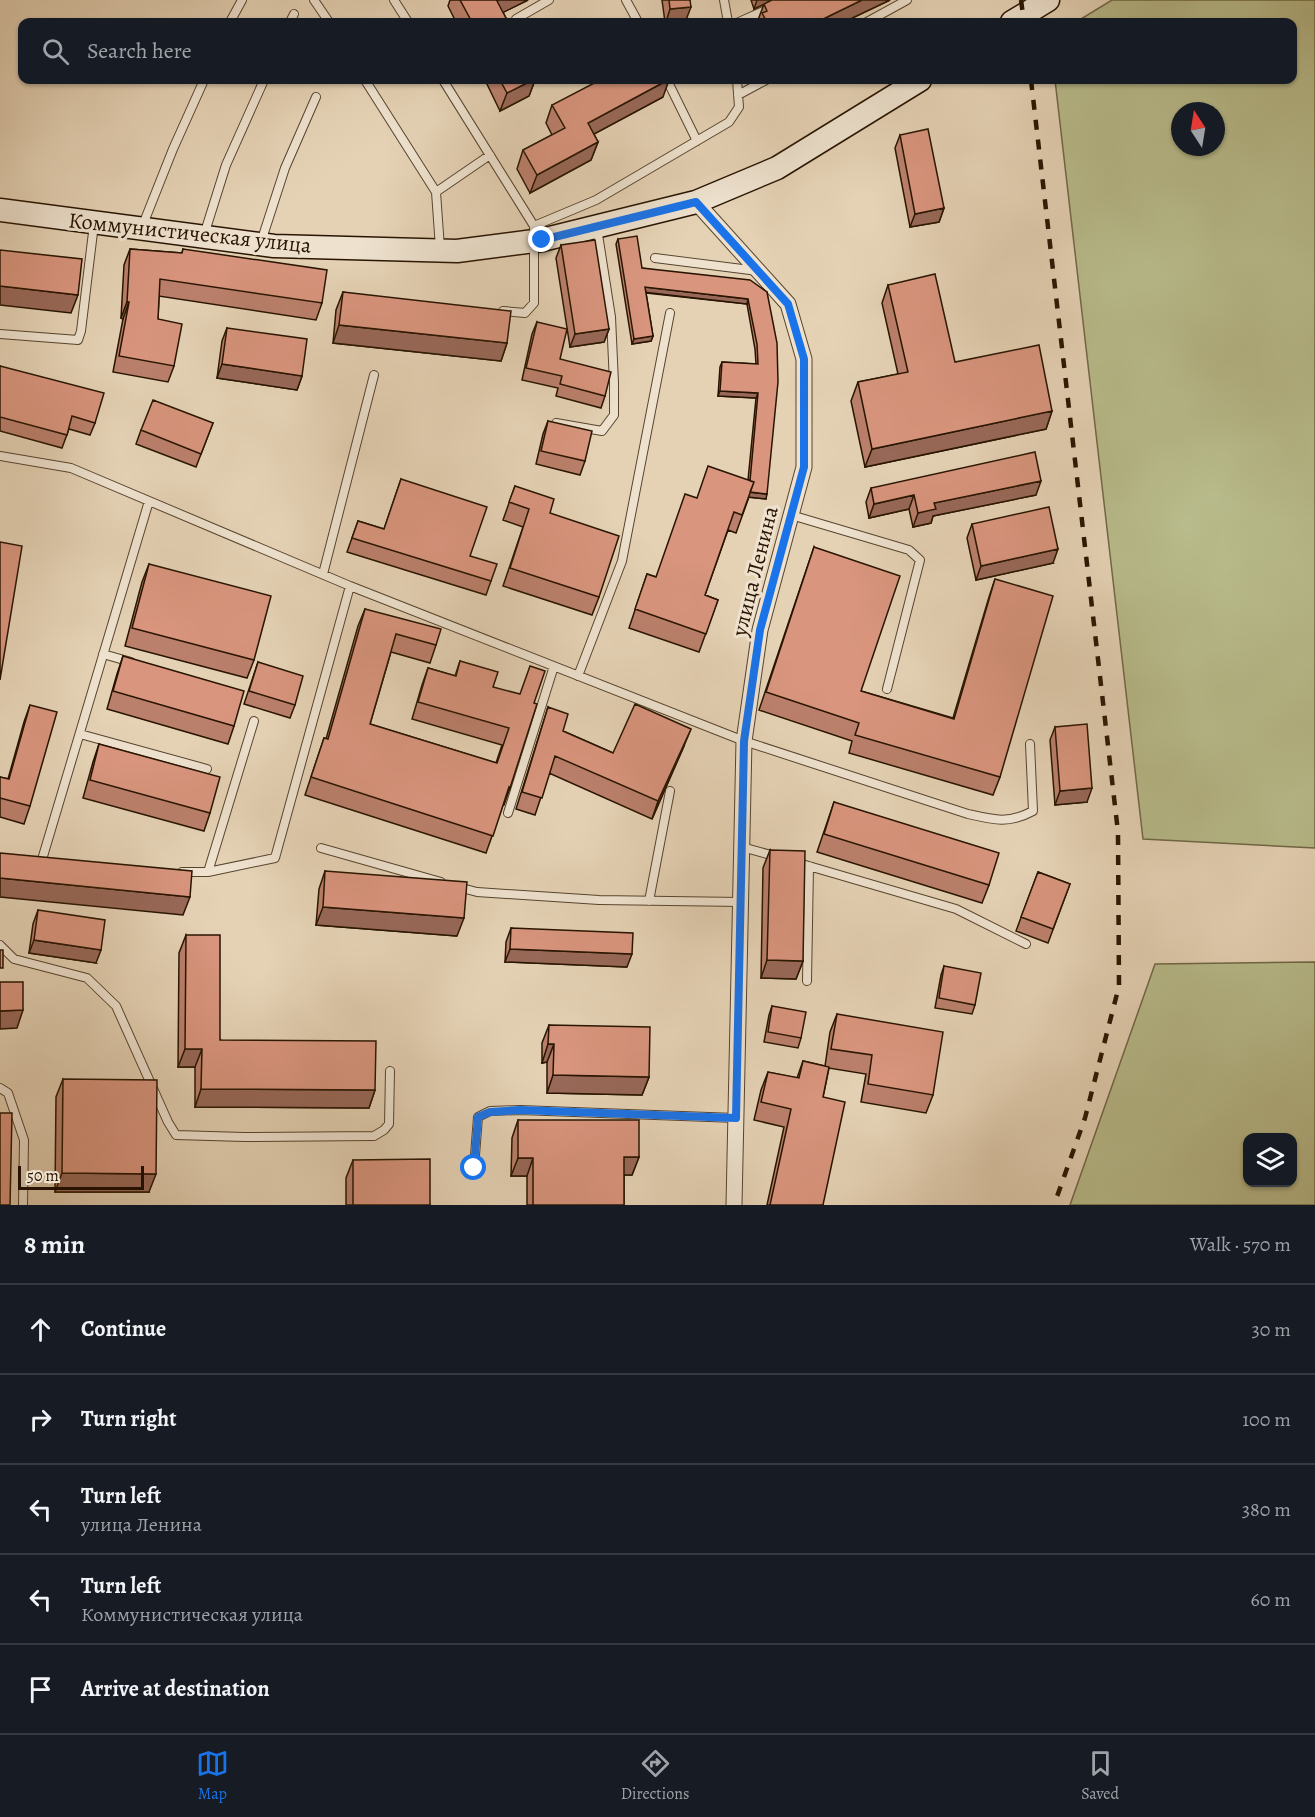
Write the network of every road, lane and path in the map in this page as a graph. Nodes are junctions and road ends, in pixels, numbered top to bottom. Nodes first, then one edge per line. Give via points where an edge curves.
1 (314, 0) edge
2 (394, 0) edge
3 (549, 0) edge
4 (626, 0) edge
5 (724, 0) edge
6 (907, 0) edge
7 (1048, 0) edge
8 (237, 2) edge
9 (778, 4) edge
10 (231, 18) edge
11 (325, 18) edge
12 (405, 18) edge
13 (518, 18) edge
14 (637, 18) edge
15 (727, 18) edge
16 (748, 18) edge
17 (874, 18) edge
18 (1019, 18) edge
19 (202, 84) edge
20 (262, 84) edge
21 (368, 84) edge
22 (446, 84) edge
23 (669, 84) edge
24 (737, 84) edge
25 (759, 84) edge
26 (914, 84) edge
27 (738, 95) junction
28 (316, 97) dead end
29 (697, 141) junction
30 (490, 155) junction
31 (436, 192) junction
32 (696, 202) junction
33 (0, 210) edge
34 (94, 222) junction
35 (596, 226) junction
36 (142, 229) junction
37 (533, 234) junction
38 (204, 236) junction
39 (260, 244) junction
40 (440, 250) junction
41 (655, 258) dead end
42 (759, 272) junction
43 (491, 310) edge
44 (670, 313) dead end
45 (0, 334) edge
46 (374, 375) dead end
47 (550, 422) edge
48 (0, 456) edge
49 (149, 501) junction
50 (791, 515) junction
51 (323, 574) junction
52 (350, 586) junction
53 (104, 654) junction
54 (136, 663) edge
55 (554, 666) junction
56 (578, 676) junction
57 (887, 689) dead end
58 (254, 721) dead end
59 (80, 734) junction
60 (744, 741) junction
61 (1030, 744) dead end
62 (207, 769) dead end
63 (670, 791) edge
64 (508, 813) edge
65 (742, 847) junction
66 (321, 848) dead end
67 (31, 862) edge
68 (41, 863) junction
69 (53, 865) edge
70 (809, 866) junction
71 (208, 872) junction
72 (176, 873) edge
73 (649, 901) junction
74 (741, 902) junction
75 (1026, 944) dead end
76 (0, 945) edge
77 (807, 981) dead end
78 (390, 1071) dead end
79 (0, 1088) edge
80 (736, 1118) junction
81 (474, 1168) dead end
82 (23, 1205) edge
83 (734, 1205) edge

1 - 11 lane
2 - 12 lane
3 - 13 lane
4 - 14 lane
5 - 15 lane
6 - 17 lane
7 - 18 main road
8 - 10 lane
9 - 16 lane
19 - 36 lane
20 - 38 lane via 226,165
21 - 31 lane
22 - 30 lane
23 - 29 lane
24 - 27 lane
25 - 27 lane
26 - 32 main road, Коммунистическая улица via 777,168
27 - 29 lane via 739,107 729,122
28 - 39 lane via 285,168
29 - 37 lane
30 - 31 lane
30 - 37 lane
31 - 40 lane
32 - 35 main road, Коммунистическая улица
32 - 42 street, улица Ленина
33 - 34 main road, Коммунистическая улица
34 - 36 main road, Коммунистическая улица
34 - 45 lane via 78,340
35 - 37 main road, Коммунистическая улица
35 - 47 lane via 611,317 614,415 602,431
36 - 38 main road, Коммунистическая улица
37 - 40 main road, Коммунистическая улица via 458,250
37 - 43 lane via 534,303 525,313
38 - 39 main road, Коммунистическая улица
39 - 40 main road, Коммунистическая улица
41 - 42 lane
42 - 50 street, улица Ленина via 788,304 804,359 804,467
44 - 56 lane via 622,561
46 - 51 lane
48 - 49 lane via 71,468
49 - 51 lane
49 - 53 lane
50 - 57 lane via 909,550 920,560
50 - 60 street, улица Ленина via 760,630
51 - 52 lane
52 - 55 lane
52 - 71 lane via 275,858
53 - 54 lane
53 - 59 lane
55 - 56 lane
55 - 64 lane
56 - 60 lane
58 - 71 lane
59 - 62 lane
59 - 68 lane
60 - 61 lane via 999,821 1021,818 1033,811
60 - 65 street, улица Ленина
63 - 73 lane
65 - 70 lane
65 - 74 street, улица Ленина
66 - 73 lane via 477,892
67 - 68 lane
68 - 69 lane
70 - 75 lane via 956,909
70 - 77 lane
71 - 72 lane
73 - 74 lane
74 - 80 street, улица Ленина
76 - 78 lane via 14,959 87,978 116,1006 176,1135 374,1136 389,1124
79 - 82 lane via 9,1093 24,1140
80 - 81 lane via 490,1112 478,1117
80 - 83 street, улица Ленина

